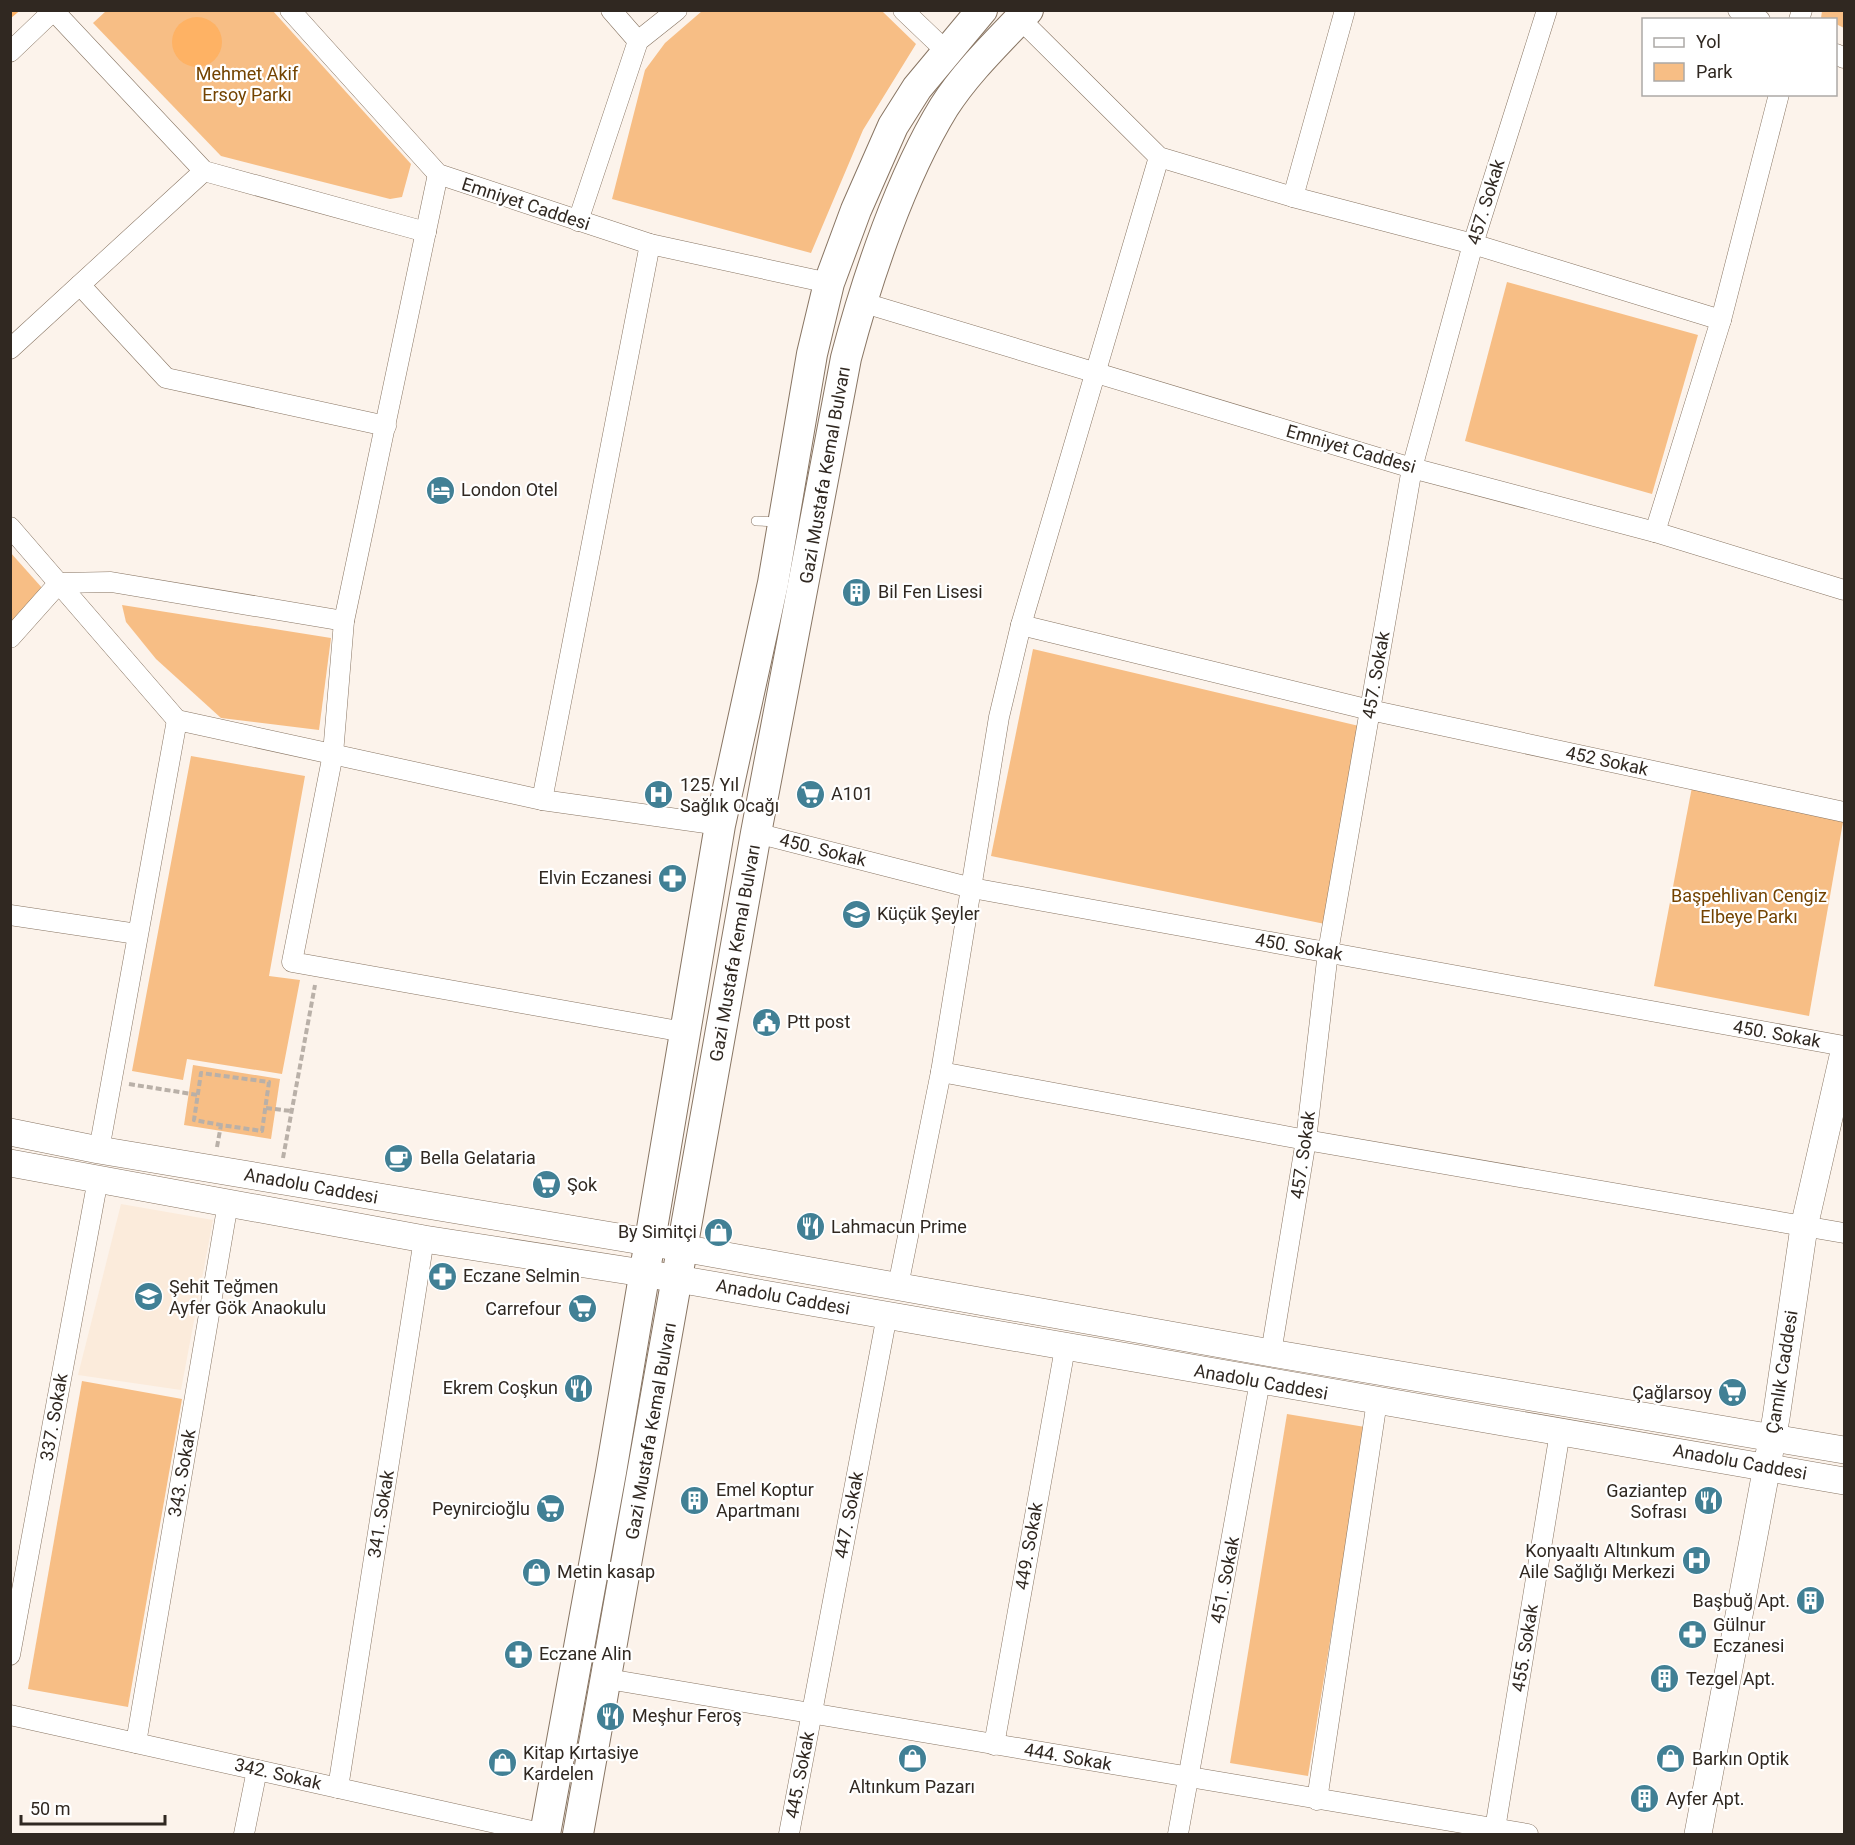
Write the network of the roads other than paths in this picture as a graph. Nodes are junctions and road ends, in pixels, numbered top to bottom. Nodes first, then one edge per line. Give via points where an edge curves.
1 (290, 10) edge
2 (611, 10) edge
3 (677, 10) edge
4 (903, 10) edge
5 (982, 10) edge
6 (1345, 10) edge
7 (1546, 10) edge
8 (1738, 10) edge
9 (54, 11) edge
10 (1024, 15) edge
11 (1756, 18) edge
12 (638, 41) junction
13 (946, 51) junction
14 (10, 52) edge
15 (1778, 96) edge
16 (1159, 157) junction
17 (204, 171) junction
18 (438, 174) junction
19 (1293, 197) junction
20 (578, 221) junction
21 (426, 232) junction
22 (650, 244) junction
23 (1473, 244) junction
24 (829, 283) junction
25 (80, 285) junction
26 (861, 302) junction
27 (1721, 320) junction
28 (10, 349) edge
29 (1095, 373) junction
30 (386, 426) junction
31 (1412, 468) junction
32 (10, 527) edge
33 (1655, 532) junction
34 (59, 583) junction
35 (1845, 590) edge
36 (344, 621) junction
37 (1021, 624) junction
38 (10, 638) edge
39 (1370, 710) junction
40 (177, 720) junction
41 (333, 754) junction
42 (542, 800) junction
43 (1845, 812) edge
44 (720, 825) junction
45 (756, 833) junction
46 (972, 888) junction
47 (10, 915) edge
48 (137, 934) junction
49 (1328, 952) junction
50 (684, 1032) junction
51 (1845, 1046) edge
52 (1845, 1052) edge
53 (941, 1072) junction
54 (10, 1132) edge
55 (1306, 1140) junction
56 (99, 1150) junction
57 (10, 1163) edge
58 (98, 1179) junction
59 (228, 1203) junction
60 (1804, 1227) junction
61 (1845, 1233) edge
62 (424, 1239) junction
63 (648, 1242) junction
64 (684, 1248) junction
65 (643, 1273) junction
66 (678, 1280) junction
67 (898, 1286) junction
68 (887, 1315) junction
69 (1065, 1348) junction
70 (1271, 1353) junction
71 (1260, 1382) junction
72 (1377, 1401) junction
73 (1560, 1432) junction
74 (1772, 1438) junction
75 (1845, 1450) edge
76 (1766, 1466) junction
77 (1845, 1481) edge
78 (10, 1655) edge
79 (608, 1678) junction
80 (10, 1715) edge
81 (812, 1715) junction
82 (136, 1743) junction
83 (994, 1745) junction
84 (256, 1770) junction
85 (1188, 1777) junction
86 (338, 1788) junction
87 (1317, 1800) junction
88 (1495, 1829) junction
89 (244, 1834) edge
90 (545, 1834) edge
91 (578, 1834) edge
92 (789, 1834) edge
93 (1178, 1834) edge
94 (1528, 1834) edge
95 (1698, 1834) edge

1 - 18 street, Emniyet Caddesi
2 - 12 street
3 - 12 street
4 - 13 street
5 - 13 main road, Gazi Mustafa Kemal Bulvarı
6 - 19 street
7 - 23 street, 457. Sokak
8 - 11 street
9 - 14 street
9 - 17 street
10 - 16 street
10 - 26 main road, Gazi Mustafa Kemal Bulvarı via 970,71 945,106 924,143
12 - 20 street
13 - 24 main road, Gazi Mustafa Kemal Bulvarı via 893,126
15 - 27 street
16 - 19 street
16 - 29 street
17 - 21 street
17 - 25 street
18 - 20 street, Emniyet Caddesi
18 - 21 street
19 - 23 street
20 - 22 street, Emniyet Caddesi
21 - 30 street
22 - 24 street, Emniyet Caddesi
22 - 42 street
23 - 27 street
23 - 31 street, 457. Sokak
24 - 44 main road, Gazi Mustafa Kemal Bulvarı via 770,521 773,583
25 - 28 street
25 - 30 street via 166,378
26 - 29 street, Emniyet Caddesi
26 - 45 main road, Gazi Mustafa Kemal Bulvarı via 846,358
27 - 33 street
29 - 31 street, Emniyet Caddesi
29 - 37 street
30 - 36 street
31 - 33 street, Emniyet Caddesi
31 - 39 street, 457. Sokak
32 - 34 street
33 - 35 street, Emniyet Caddesi
34 - 36 street via 111,582
34 - 38 street
34 - 40 street
36 - 41 street
37 - 39 street, 452 Sokak
37 - 46 street via 999,717
39 - 43 street, 452 Sokak
39 - 49 street, 457. Sokak
40 - 41 street
40 - 48 street
41 - 42 street
41 - 50 street via 292,962
42 - 44 street
44 - 50 main road, Gazi Mustafa Kemal Bulvarı
45 - 46 street, 450. Sokak
45 - 64 main road, Gazi Mustafa Kemal Bulvarı
46 - 49 street, 450. Sokak
46 - 53 street
47 - 48 street
48 - 56 street
49 - 51 street, 450. Sokak
49 - 55 street, 457. Sokak
50 - 63 main road, Gazi Mustafa Kemal Bulvarı
52 - 60 main road, Çamlık Caddesi
53 - 55 street
53 - 67 street
54 - 56 main road, Anadolu Caddesi
55 - 60 street
55 - 70 street, 457. Sokak
56 - 63 main road, Anadolu Caddesi
57 - 58 main road, Anadolu Caddesi
58 - 59 main road, Anadolu Caddesi
58 - 78 street, 337. Sokak
59 - 62 main road, Anadolu Caddesi
59 - 82 street, 343. Sokak
60 - 61 street
60 - 74 main road, Çamlık Caddesi
62 - 65 main road, Anadolu Caddesi
62 - 86 street, 341. Sokak
63 - 64 main road, Anadolu Caddesi
63 - 65 main road, Gazi Mustafa Kemal Bulvarı
64 - 66 main road, Gazi Mustafa Kemal Bulvarı
64 - 67 main road, Anadolu Caddesi
65 - 66 main road, Anadolu Caddesi
65 - 90 main road, Gazi Mustafa Kemal Bulvarı
66 - 68 main road, Anadolu Caddesi
66 - 79 main road, Gazi Mustafa Kemal Bulvarı
67 - 70 main road, Anadolu Caddesi
68 - 69 main road, Anadolu Caddesi
68 - 81 street, 447. Sokak
69 - 71 main road, Anadolu Caddesi
69 - 83 street, 449. Sokak
70 - 74 main road, Anadolu Caddesi
71 - 72 main road, Anadolu Caddesi
71 - 85 street, 451. Sokak
72 - 73 main road, Anadolu Caddesi
72 - 87 street
73 - 76 main road, Anadolu Caddesi
73 - 88 street, 455. Sokak
74 - 75 main road, Anadolu Caddesi
74 - 76 main road, Çamlık Caddesi
76 - 77 main road, Anadolu Caddesi
76 - 95 main road, Çamlık Caddesi
79 - 81 street, 444. Sokak
79 - 91 main road, Gazi Mustafa Kemal Bulvarı
80 - 82 street, 342. Sokak
81 - 83 street, 444. Sokak
81 - 92 street, 445. Sokak
82 - 84 street, 342. Sokak
83 - 85 street, 444. Sokak
84 - 86 street, 342. Sokak
84 - 89 street
85 - 87 street, 444. Sokak
85 - 93 street, 451. Sokak
86 - 90 street, 342. Sokak
87 - 88 street, 444. Sokak
88 - 94 street, 444. Sokak

